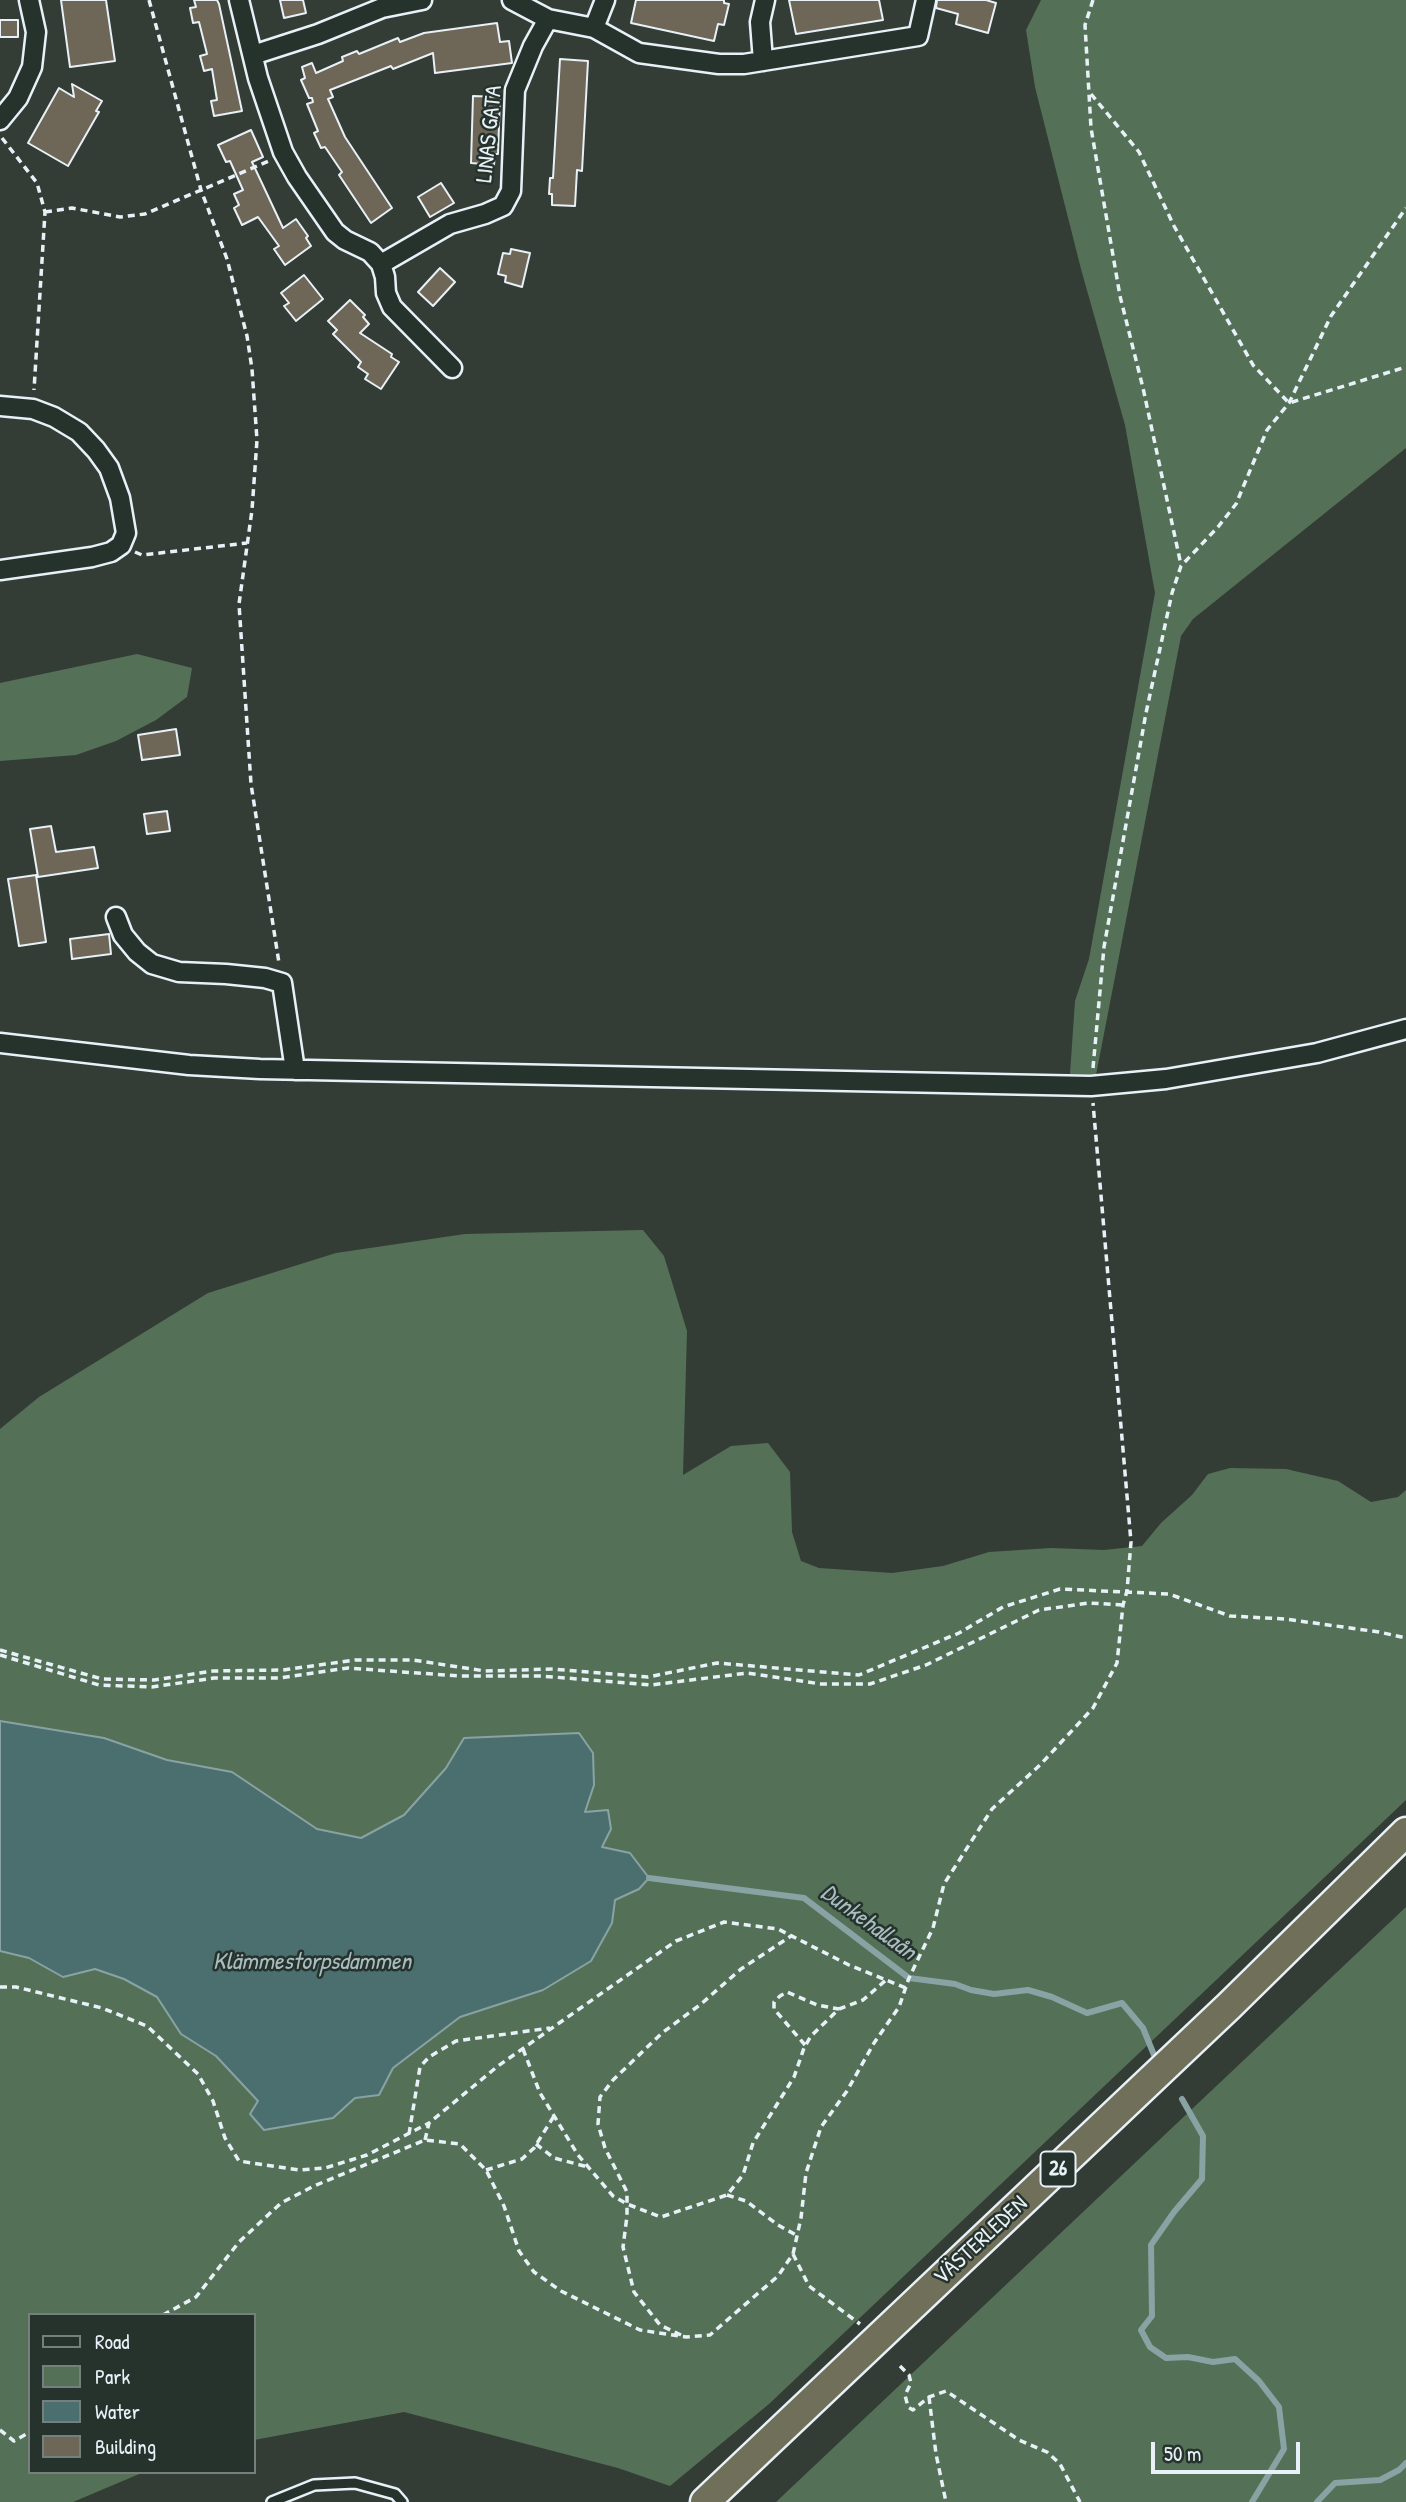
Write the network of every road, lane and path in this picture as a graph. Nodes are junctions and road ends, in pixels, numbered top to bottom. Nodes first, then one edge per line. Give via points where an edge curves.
1 (29, 0) edge
2 (149, 0) edge
3 (239, 0) edge
4 (422, 0) edge
5 (512, 0) edge
6 (605, 0) edge
7 (765, 0) edge
8 (926, 0) edge
9 (1093, 0) edge
10 (548, 19) junction
11 (594, 28) junction
12 (253, 55) junction
13 (764, 61) junction
14 (1089, 92) junction
15 (0, 120) edge
16 (0, 136) edge
17 (284, 153) junction
18 (201, 190) junction
19 (1406, 208) edge
20 (45, 212) junction
21 (381, 264) junction
22 (1406, 367) edge
23 (452, 368) dead end
24 (1289, 402) junction
25 (0, 406) edge
26 (33, 410) junction
27 (247, 543) junction
28 (121, 545) junction
29 (1181, 566) junction
30 (0, 570) edge
31 (116, 917) dead end
32 (282, 983) junction
33 (1406, 1029) edge
34 (0, 1043) edge
35 (295, 1070) junction
36 (1091, 1086) junction
37 (1127, 1591) junction
38 (1123, 1605) junction
39 (1406, 1638) edge
40 (0, 1652) edge
41 (1406, 1832) edge
42 (1406, 1852) edge
43 (791, 1936) junction
44 (886, 1980) junction
45 (0, 1987) edge
46 (906, 1988) junction
47 (839, 2009) junction
48 (553, 2028) junction
49 (805, 2045) junction
50 (523, 2049) junction
51 (554, 2116) junction
52 (429, 2123) junction
53 (409, 2134) junction
54 (425, 2140) junction
55 (536, 2144) junction
56 (377, 2150) junction
57 (383, 2159) junction
58 (589, 2168) junction
59 (486, 2170) junction
60 (727, 2195) junction
61 (627, 2204) junction
62 (796, 2235) junction
63 (793, 2254) junction
64 (167, 2313) edge
65 (861, 2324) dead end
66 (686, 2337) junction
67 (900, 2366) dead end
68 (929, 2396) junction
69 (0, 2430) edge
70 (28, 2433) edge
71 (272, 2502) edge
72 (402, 2502) edge
73 (705, 2502) edge
74 (728, 2502) edge
75 (946, 2502) edge
76 (1080, 2502) edge

1 - 15 street via 36,32 32,67 18,98
2 - 18 path
3 - 12 street
4 - 12 street via 382,8
5 - 10 street
6 - 11 street
7 - 13 street via 760,22
8 - 13 street via 918,36
9 - 14 path via 1085,25
10 - 11 street
10 - 21 street, LINAS GATA via 515,90 511,191 503,206 450,225
11 - 13 street via 639,53 719,64
12 - 17 street
14 - 24 path via 1139,152 1174,226 1253,365
14 - 29 path via 1120,296
16 - 20 path via 37,183
17 - 18 path
17 - 21 street via 335,232 370,252
18 - 20 path via 145,214 120,217 72,208
18 - 27 path via 227,259 247,336 257,440
19 - 24 path via 1331,316
20 - 26 path
21 - 23 street via 391,307
22 - 24 path
24 - 29 path via 1268,430 1236,504
25 - 26 street
26 - 28 street via 79,432 109,468 125,523
27 - 28 path via 142,555
27 - 32 path via 239,604 251,784
28 - 30 street via 92,557
29 - 36 path via 1146,713 1104,947
31 - 32 street via 136,952 152,964 179,972
32 - 35 street
33 - 36 street via 1317,1053 1166,1079
34 - 35 street via 189,1065
35 - 36 street
36 - 37 path via 1131,1542
37 - 38 path
37 - 39 path via 1170,1594 1230,1616 1285,1619
37 - 40 path via 1060,1589 1003,1607 959,1633 859,1675 717,1663 648,1677 355,1660 154,1680 102,1679
38 - 40 path via 1089,1603 1039,1610 926,1665 870,1684 821,1684 747,1673 651,1685 348,1668 152,1687 99,1685
38 - 46 path via 1117,1663 1093,1708 992,1808 944,1884 933,1928
41 - 73 highway, VÄSTERLEDEN / 26
42 - 74 highway, VÄSTERLEDEN / 26
43 - 44 path
43 - 48 path via 778,1929 724,1923 676,1941
43 - 61 path via 741,1969 662,2033 600,2097 598,2124 627,2192
44 - 46 path
44 - 47 path via 863,2000
45 - 56 path via 102,2008 147,2026 198,2074 239,2161 299,2171 325,2168
46 - 62 path via 888,2025 821,2127 806,2173
47 - 49 path
47 - 49 path via 817,2006 787,1992 774,2002 774,2008
48 - 50 path
48 - 53 path via 456,2041 429,2057 420,2067
49 - 60 path via 794,2077 752,2143 743,2175
50 - 51 path
50 - 52 path
51 - 55 path
51 - 58 path
52 - 53 path
52 - 54 path
53 - 56 path
54 - 57 path
54 - 59 path via 460,2144
55 - 58 path via 554,2158
55 - 59 path via 522,2160
56 - 57 path
57 - 64 path via 281,2203 239,2242 196,2297
58 - 61 path via 613,2196
59 - 66 path via 519,2250 534,2272 561,2291 640,2329
60 - 61 path via 661,2217
60 - 62 path via 746,2201
61 - 66 path via 623,2248 634,2292 660,2325
62 - 63 path
63 - 65 path via 810,2286
63 - 66 path via 778,2276 710,2335
67 - 68 path via 911,2383 905,2395 908,2407 913,2410
68 - 75 path
68 - 76 path via 946,2391 1019,2440 1046,2452 1060,2464
69 - 70 path via 14,2441
71 - 72 lane via 314,2485 355,2483 394,2494

